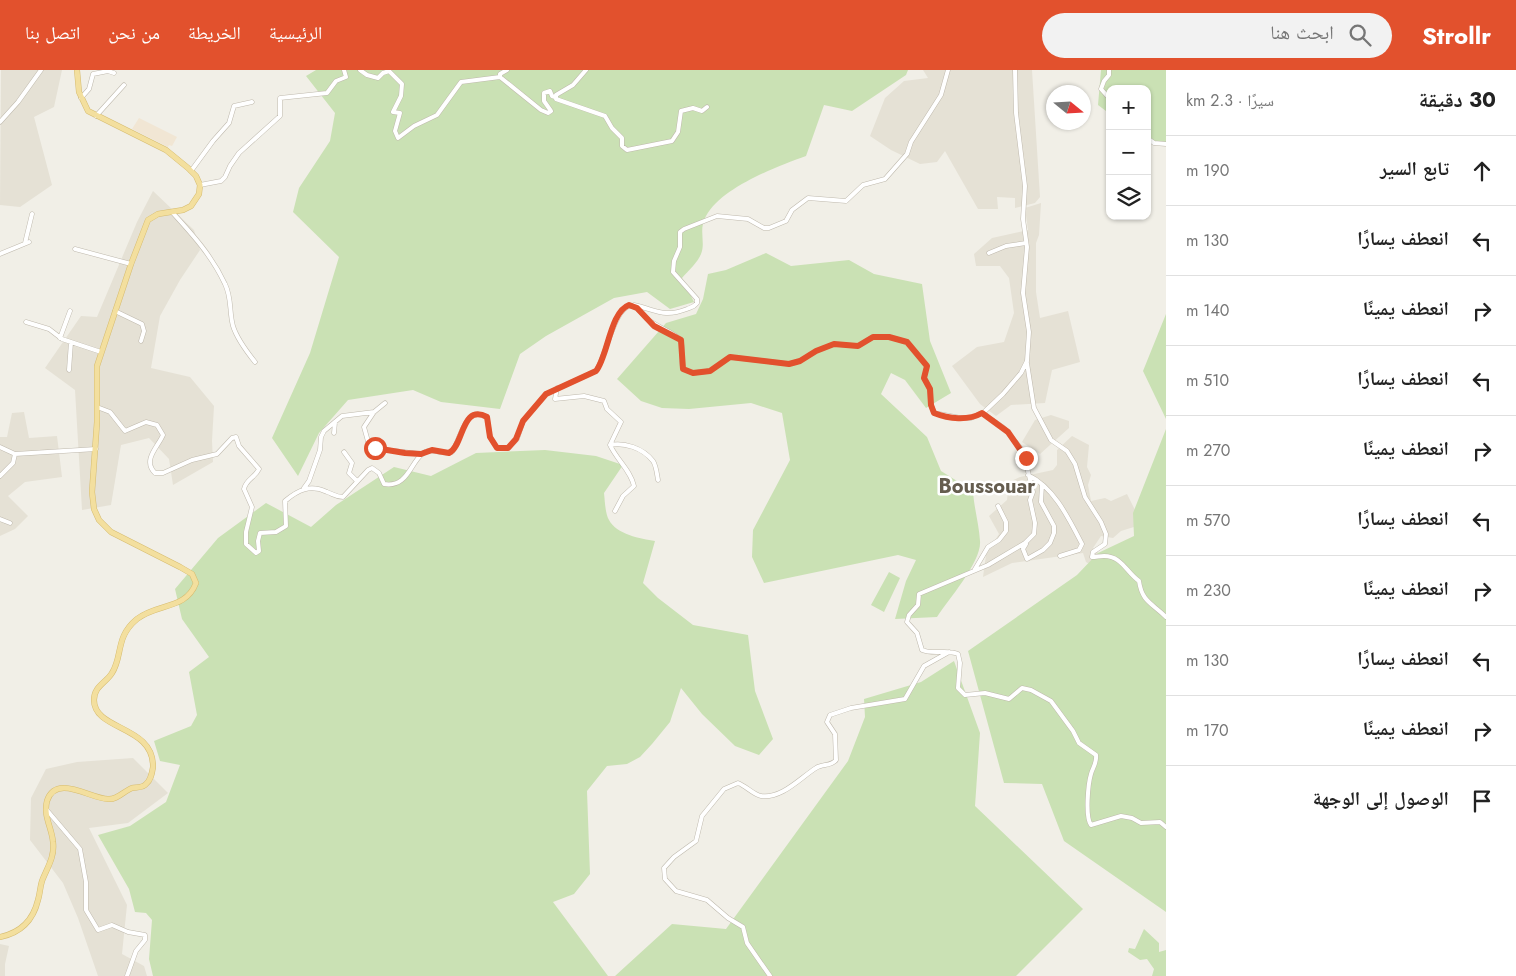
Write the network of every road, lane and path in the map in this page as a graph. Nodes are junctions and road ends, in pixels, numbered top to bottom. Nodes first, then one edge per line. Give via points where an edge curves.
1 (41, 70) edge
2 (77, 70) edge
3 (344, 70) edge
4 (360, 70) edge
5 (508, 70) edge
6 (586, 70) edge
7 (948, 70) edge
8 (1015, 70) edge
9 (1109, 70) edge
10 (110, 71) edge
11 (93, 72) edge
12 (500, 77) junction
13 (124, 85) dead end
14 (1106, 95) edge
15 (555, 97) junction
16 (81, 98) junction
17 (252, 102) dead end
18 (707, 107) dead end
19 (96, 116) junction
20 (0, 122) edge
21 (1151, 141) edge
22 (1166, 144) edge
23 (191, 171) junction
24 (200, 184) junction
25 (172, 212) junction
26 (32, 214) dead end
27 (1026, 242) junction
28 (76, 249) dead end
29 (989, 253) dead end
30 (0, 254) edge
31 (131, 264) junction
32 (629, 305) junction
33 (70, 311) dead end
34 (115, 311) junction
35 (26, 322) dead end
36 (60, 338) junction
37 (142, 341) dead end
38 (71, 342) junction
39 (101, 352) junction
40 (1026, 361) junction
41 (256, 362) dead end
42 (70, 370) dead end
43 (557, 388) junction
44 (385, 403) dead end
45 (97, 407) junction
46 (374, 412) junction
47 (982, 413) junction
48 (336, 420) junction
49 (334, 433) dead end
50 (610, 446) junction
51 (0, 447) edge
52 (96, 449) junction
53 (344, 452) dead end
54 (15, 454) junction
55 (421, 454) junction
56 (1028, 475) junction
57 (0, 476) edge
58 (658, 480) dead end
59 (357, 481) junction
60 (1042, 483) junction
61 (304, 488) junction
62 (998, 506) dead end
63 (615, 511) dead end
64 (0, 519) edge
65 (10, 523) dead end
66 (1028, 541) junction
67 (1060, 556) dead end
68 (975, 570) junction
69 (1166, 617) edge
70 (950, 652) junction
71 (46, 809) junction
72 (52, 814) junction
73 (47, 818) junction
74 (1166, 827) edge
75 (0, 937) edge
76 (127, 976) edge
77 (770, 976) edge

1 - 20 street
2 - 16 main road
3 - 24 street via 346,76 336,81 327,93 278,99 280,116 239,153 226,177 221,181
4 - 12 street via 378,78 389,71 402,84 401,96 393,112 400,113 395,131 398,138 437,115 461,82
5 - 12 street
6 - 15 street via 573,85
7 - 32 street via 941,95 911,142 907,154 885,179 863,185 846,201 808,198 792,210 786,221 769,228 748,219 717,216 684,229 680,232 673,272 697,299 695,306 665,314
8 - 27 street via 1016,113 1025,180 1023,220
9 - 14 street via 1101,89
10 - 11 street
11 - 16 street via 89,89
12 - 15 street via 546,112 551,111 544,101 544,94 550,91
13 - 19 street
15 - 18 street via 605,116 627,150 672,140 678,132 681,111 693,108 702,111
16 - 19 main road via 84,107
17 - 23 street via 234,106 229,122
19 - 23 main road via 166,150
21 - 22 street
23 - 24 main road
24 - 25 main road via 195,202 183,210
25 - 31 main road via 158,214 148,220
25 - 41 street via 204,247 226,285 234,327 246,351
26 - 30 street via 27,243
27 - 29 street
27 - 40 street via 1023,293 1028,332
28 - 31 street
31 - 34 main road
32 - 43 street via 614,324 596,371
32 - 47 street via 637,308 654,326 678,338 682,343 683,369 693,373 715,369 730,357 789,364 834,344 858,346 879,336 902,340 915,349 927,366 924,378 930,389 934,413 971,418
33 - 36 street
34 - 37 street via 142,324
34 - 39 main road
35 - 36 street via 49,329
36 - 38 street
38 - 39 street
38 - 42 street
39 - 45 main road via 96,376
40 - 47 street via 1021,373
40 - 69 street via 1034,408 1051,440 1070,455 1085,496 1106,534 1105,544 1092,557 1107,556 1120,561 1139,581 1139,591 1143,596
43 - 50 street via 555,399 584,396 604,401 607,409 621,422
43 - 55 street via 546,394 523,421 516,439 508,448 497,448 492,443 487,417 477,414 466,423 452,452 432,450
44 - 46 street
45 - 52 main road
45 - 61 street via 110,412 125,431 146,422 157,425 163,435 150,458 155,473 217,454 232,438 236,438 259,469 244,489 252,507 246,544 253,552 259,551 260,533 284,529 285,502
46 - 48 street via 348,414
46 - 55 street via 364,427 369,445
47 - 56 street via 1004,428 1023,451
48 - 49 street
48 - 61 street via 322,434 320,450
50 - 58 street via 624,443 642,452 652,460
50 - 63 street via 634,486 623,496
51 - 54 street
52 - 54 street
52 - 71 main road via 92,502 99,520 119,536 192,574 196,583 190,594 176,604 136,620 121,640 112,673 96,692 95,706 102,716 146,743 153,761 151,778 147,784 108,799 61,789 50,796
53 - 59 street via 352,463 349,474
54 - 57 street via 13,462
55 - 59 street via 409,474 396,482 384,484 379,473 372,468
56 - 60 street
56 - 66 street via 1036,529
59 - 61 street via 343,497
60 - 66 street via 1041,502 1054,526 1054,533 1043,550 1027,559 1023,549
60 - 67 street via 1082,544 1077,551
62 - 68 street via 1006,531 988,548
64 - 65 street
66 - 68 street
68 - 70 street via 920,594 916,608 907,619 917,633 922,650
70 - 74 street via 960,658 958,681 961,693 985,693 1009,699 1022,688 1031,690 1055,705 1079,743 1094,752 1096,762 1090,775 1088,810 1091,825 1121,816 1141,823 1160,822
70 - 77 street via 924,666 905,699 830,715 827,722 835,737 836,760 833,763 816,768 790,787 768,796 758,796 738,783 724,788 702,816 696,841 664,868 665,879 676,891 708,900 743,927 747,943
71 - 72 street
71 - 73 main road
72 - 73 street
72 - 76 street via 80,849 86,882 86,910 98,930 112,926 145,935
73 - 75 main road via 53,840 52,859 41,884 35,910 17,932

